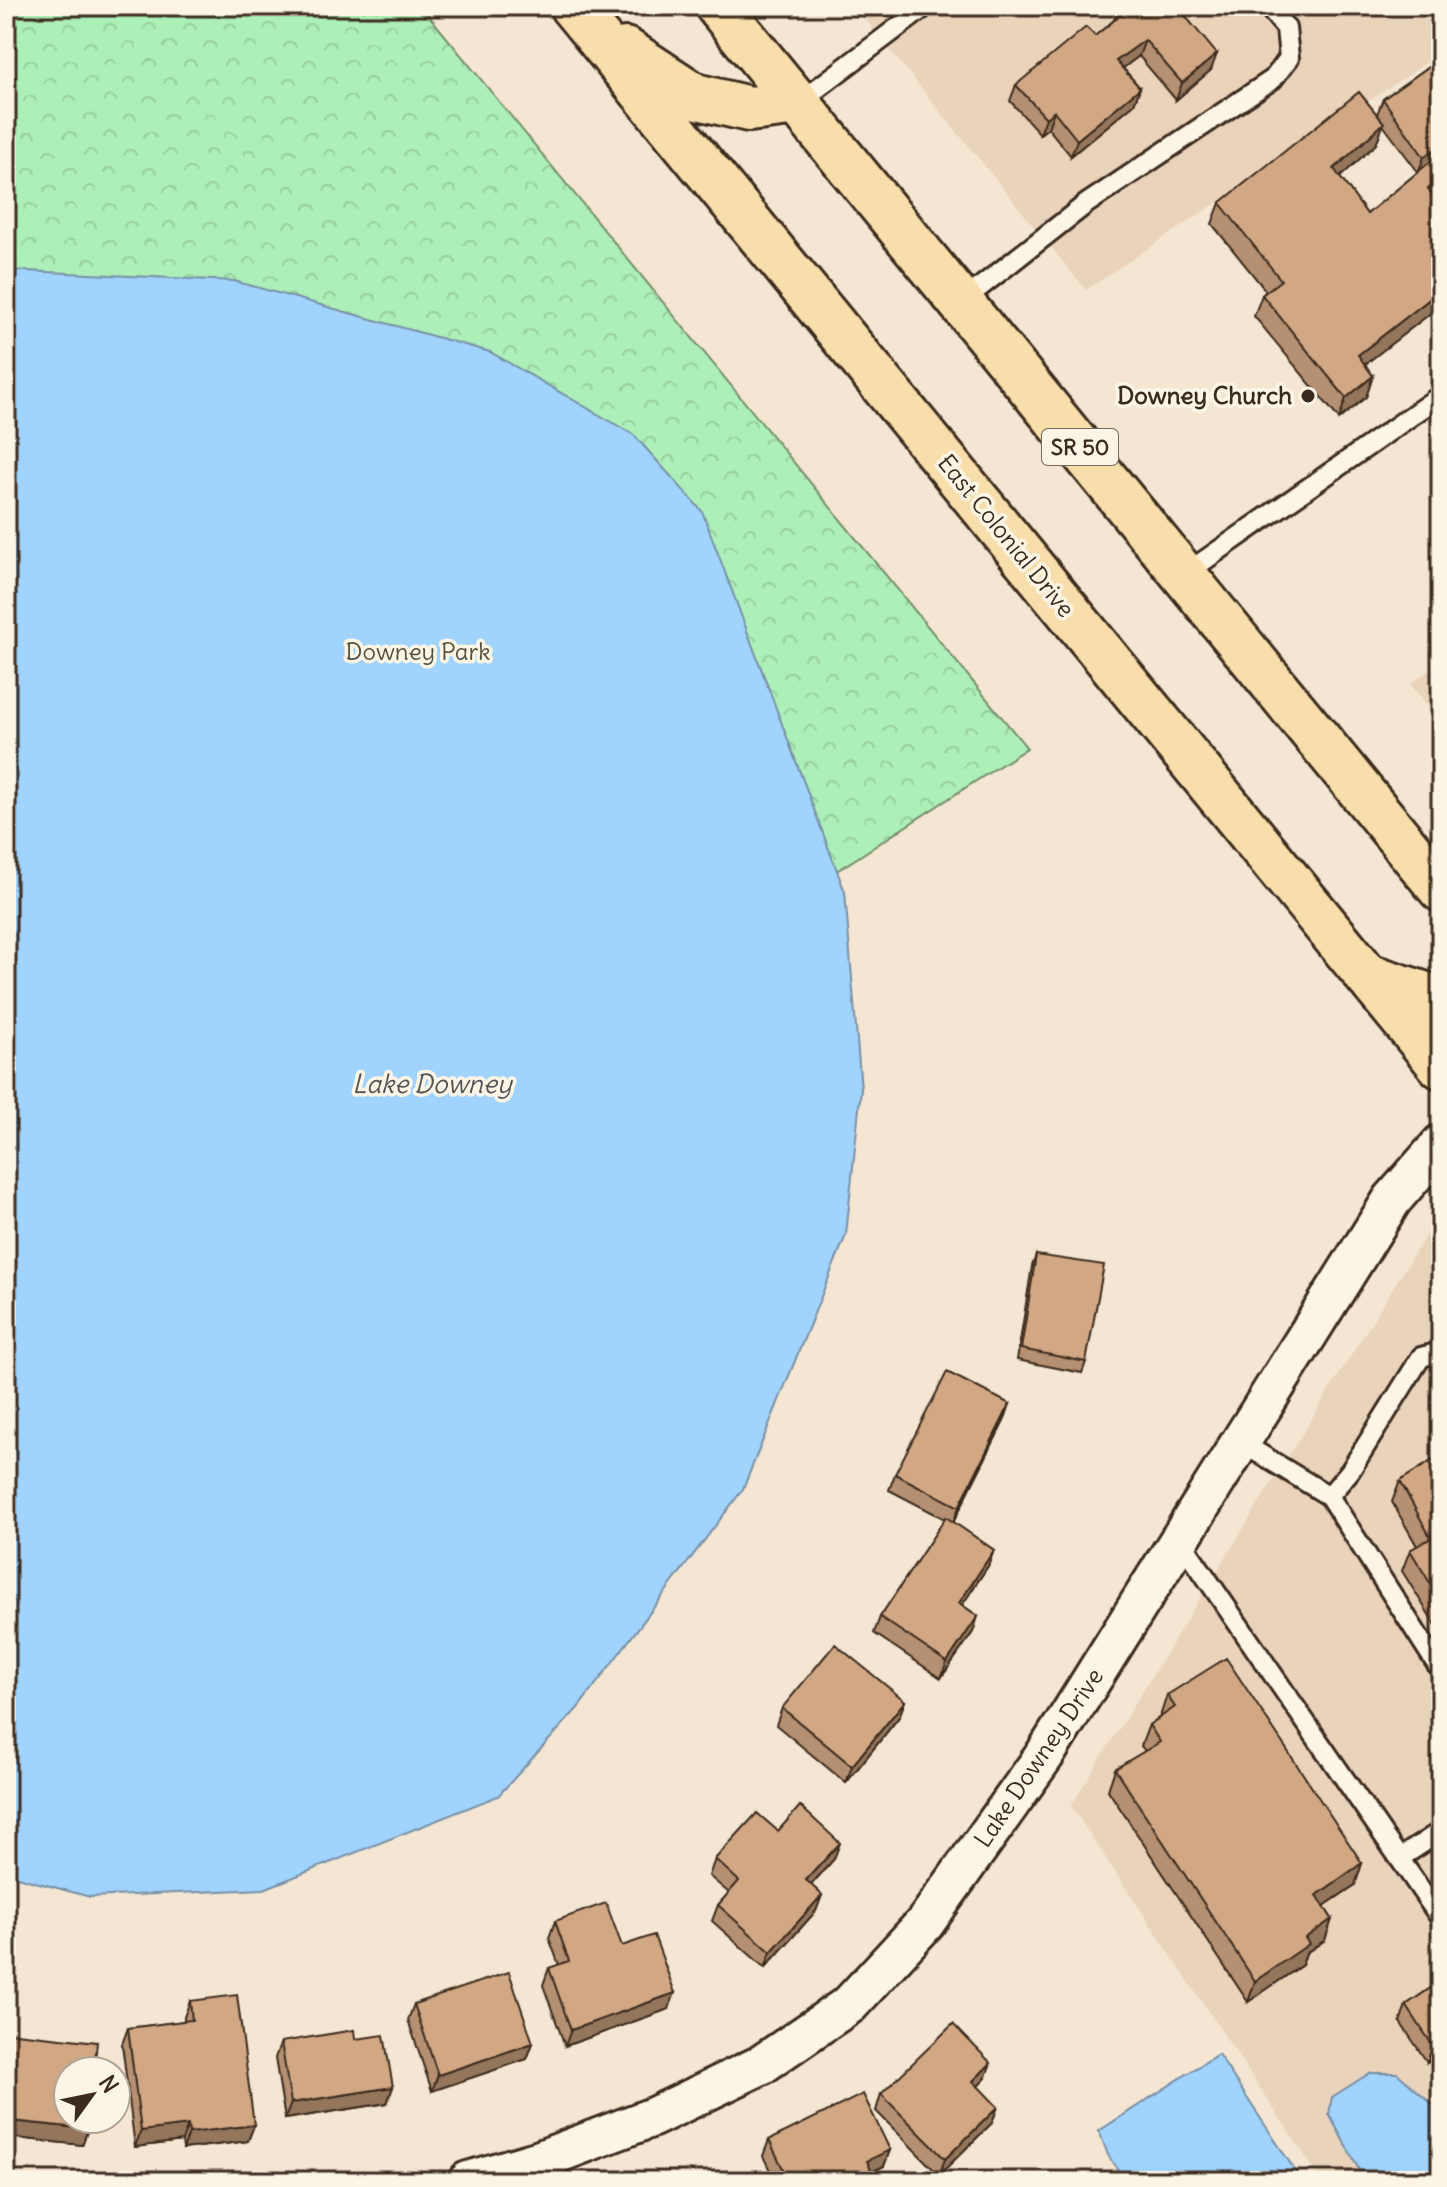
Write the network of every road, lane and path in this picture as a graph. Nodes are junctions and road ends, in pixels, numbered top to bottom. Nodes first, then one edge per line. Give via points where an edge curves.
1 (718, 6) edge
2 (1267, 6) edge
3 (918, 8) edge
4 (581, 16) edge
5 (798, 103) junction
6 (961, 302) junction
7 (1441, 395) edge
8 (1185, 574) junction
9 (1441, 889) edge
10 (1371, 977) junction
11 (1441, 1000) edge
12 (1441, 1066) edge
13 (1441, 1144) edge
14 (1441, 1352) edge
15 (1242, 1443) junction
16 (1329, 1496) junction
17 (1181, 1541) junction
18 (1441, 1671) edge
19 (1441, 1831) edge
20 (1400, 1858) junction
21 (1441, 1919) edge
22 (468, 2181) edge

1 - 5 highway, SR 50
2 - 6 lane via 1286,28 1289,58 1273,79 1086,204
3 - 5 lane
4 - 5 highway via 695,96 749,109
4 - 10 highway, East Colonial Drive
5 - 6 highway, SR 50
6 - 8 highway, SR 50
7 - 8 lane
8 - 9 highway, SR 50
10 - 11 highway
10 - 12 highway, East Colonial Drive
13 - 15 street, Lake Downey Drive via 1392,1200
14 - 16 lane via 1421,1357
15 - 16 lane
15 - 17 street, Lake Downey Drive
16 - 18 lane
17 - 20 lane
17 - 22 street, Lake Downey Drive via 1008,1808 925,1923 850,2004 761,2065 653,2117
19 - 20 lane
20 - 21 lane

